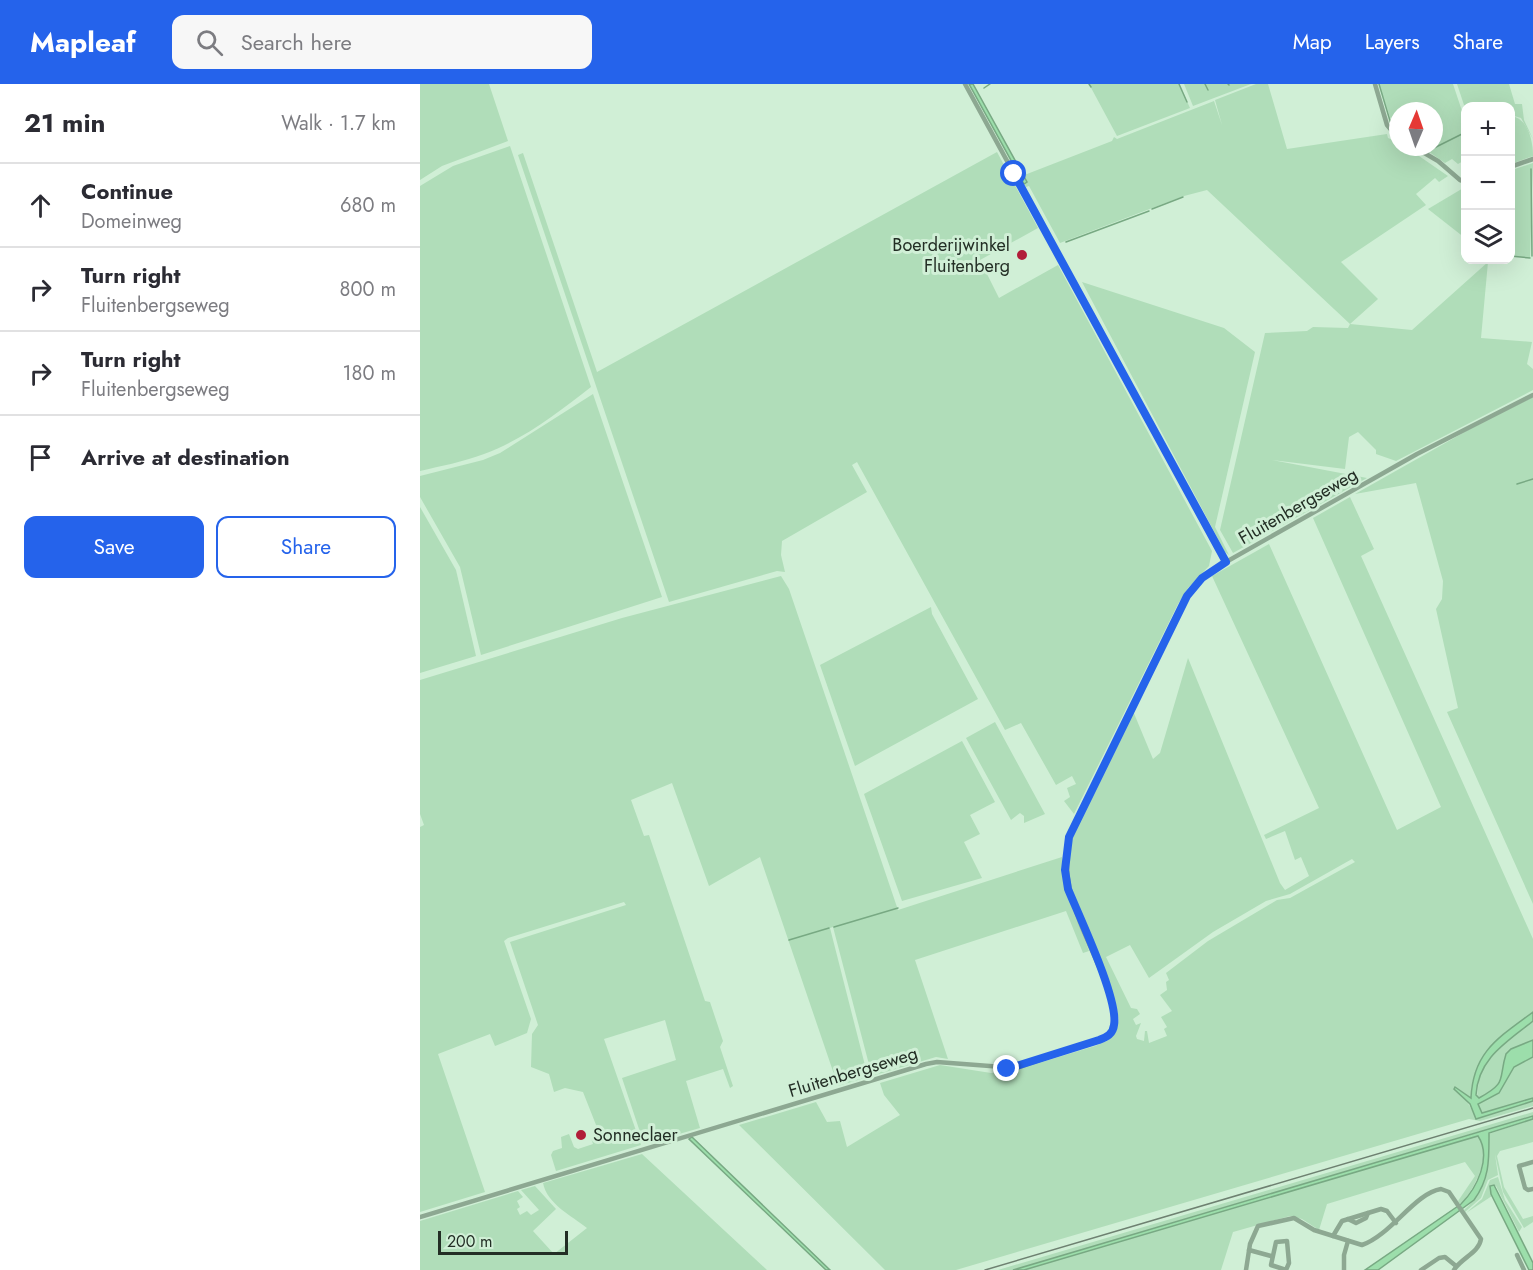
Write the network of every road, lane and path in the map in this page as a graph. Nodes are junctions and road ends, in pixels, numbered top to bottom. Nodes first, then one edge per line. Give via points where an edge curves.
1 (965, 84) edge
2 (1375, 84) edge
3 (1389, 126) edge
4 (1431, 156) edge
5 (1533, 159) edge
6 (1515, 165) edge
7 (1461, 179) edge
8 (1533, 395) edge
9 (1226, 562) junction
10 (1533, 1162) edge
11 (1533, 1189) edge
12 (420, 1217) edge
13 (1396, 1223) junction
14 (1333, 1236) junction
15 (1348, 1241) junction
16 (1249, 1250) junction
17 (1517, 1255) dead end
18 (1271, 1256) junction
19 (1455, 1268) edge
20 (1246, 1270) edge
21 (1286, 1270) edge
22 (1344, 1270) edge
23 (1421, 1270) edge
24 (1524, 1270) edge

1 - 9 street
2 - 3 street
4 - 7 street
5 - 6 street
8 - 9 street, Fluitenbergseweg via 1417,454
9 - 12 street, Fluitenbergseweg via 1202,578 1187,596 1069,837 1065,870 1068,889 1113,1003 1115,1020 1111,1034 1016,1068 926,1064
10 - 11 street via 1519,1166 1525,1188
13 - 14 street via 1384,1209 1368,1213 1356,1223 1348,1219 1337,1224
13 - 15 street via 1366,1244
13 - 19 street via 1413,1205 1436,1190 1447,1191 1479,1235 1480,1244
14 - 15 street
14 - 16 street via 1291,1218 1260,1226 1254,1231
15 - 22 street
16 - 18 street
16 - 20 street
17 - 24 street
18 - 21 street via 1271,1265
18 - 21 street via 1276,1242 1287,1241
19 - 23 street via 1445,1257

